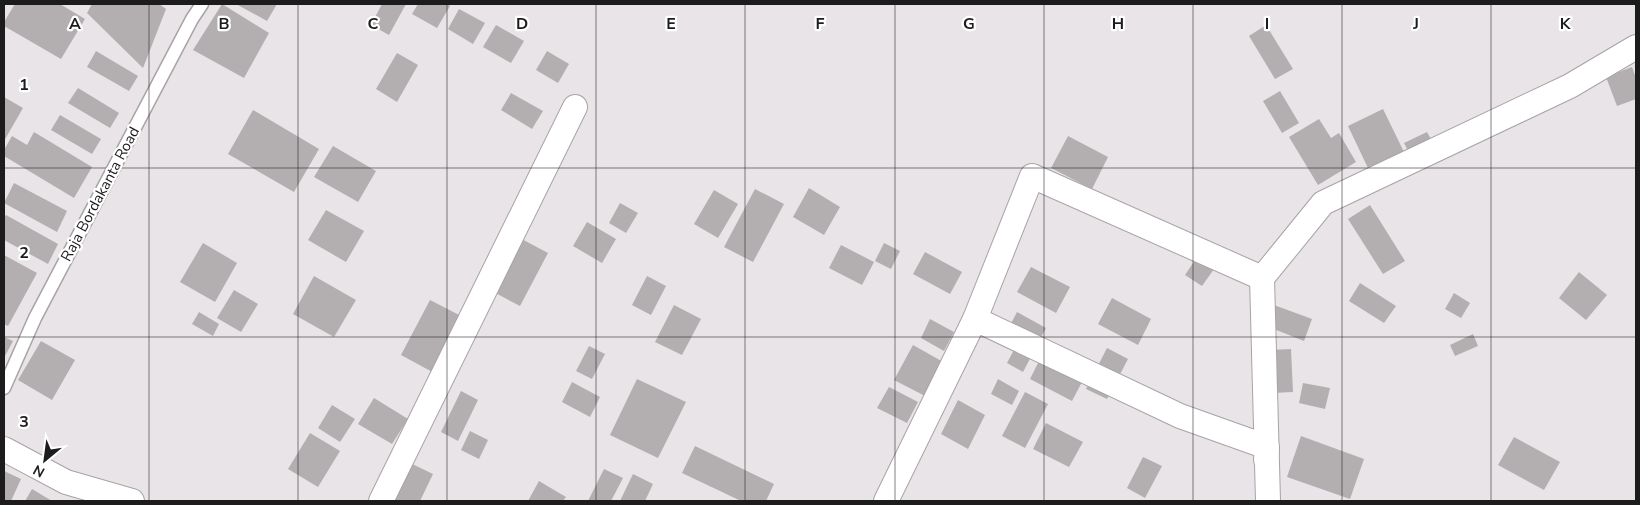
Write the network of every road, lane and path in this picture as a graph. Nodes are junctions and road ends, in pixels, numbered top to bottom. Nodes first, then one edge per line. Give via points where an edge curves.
1 (202, 4) edge
2 (1636, 47) edge
3 (575, 107) dead end
4 (1262, 278) junction
5 (975, 319) junction
6 (4, 388) edge
7 (1267, 447) junction
8 (4, 449) edge
9 (74, 493) edge
10 (132, 501) edge
11 (381, 501) edge
12 (886, 501) edge
13 (1263, 501) edge
14 (1268, 501) edge

1 - 6 lane, Raja Bordakanta Road via 35,318
2 - 4 street via 1570,86 1323,204
3 - 11 street
4 - 5 street via 1032,176
4 - 7 street
5 - 7 street via 1180,416
5 - 12 street
7 - 13 street
7 - 14 street
8 - 9 street via 66,482
9 - 10 street

